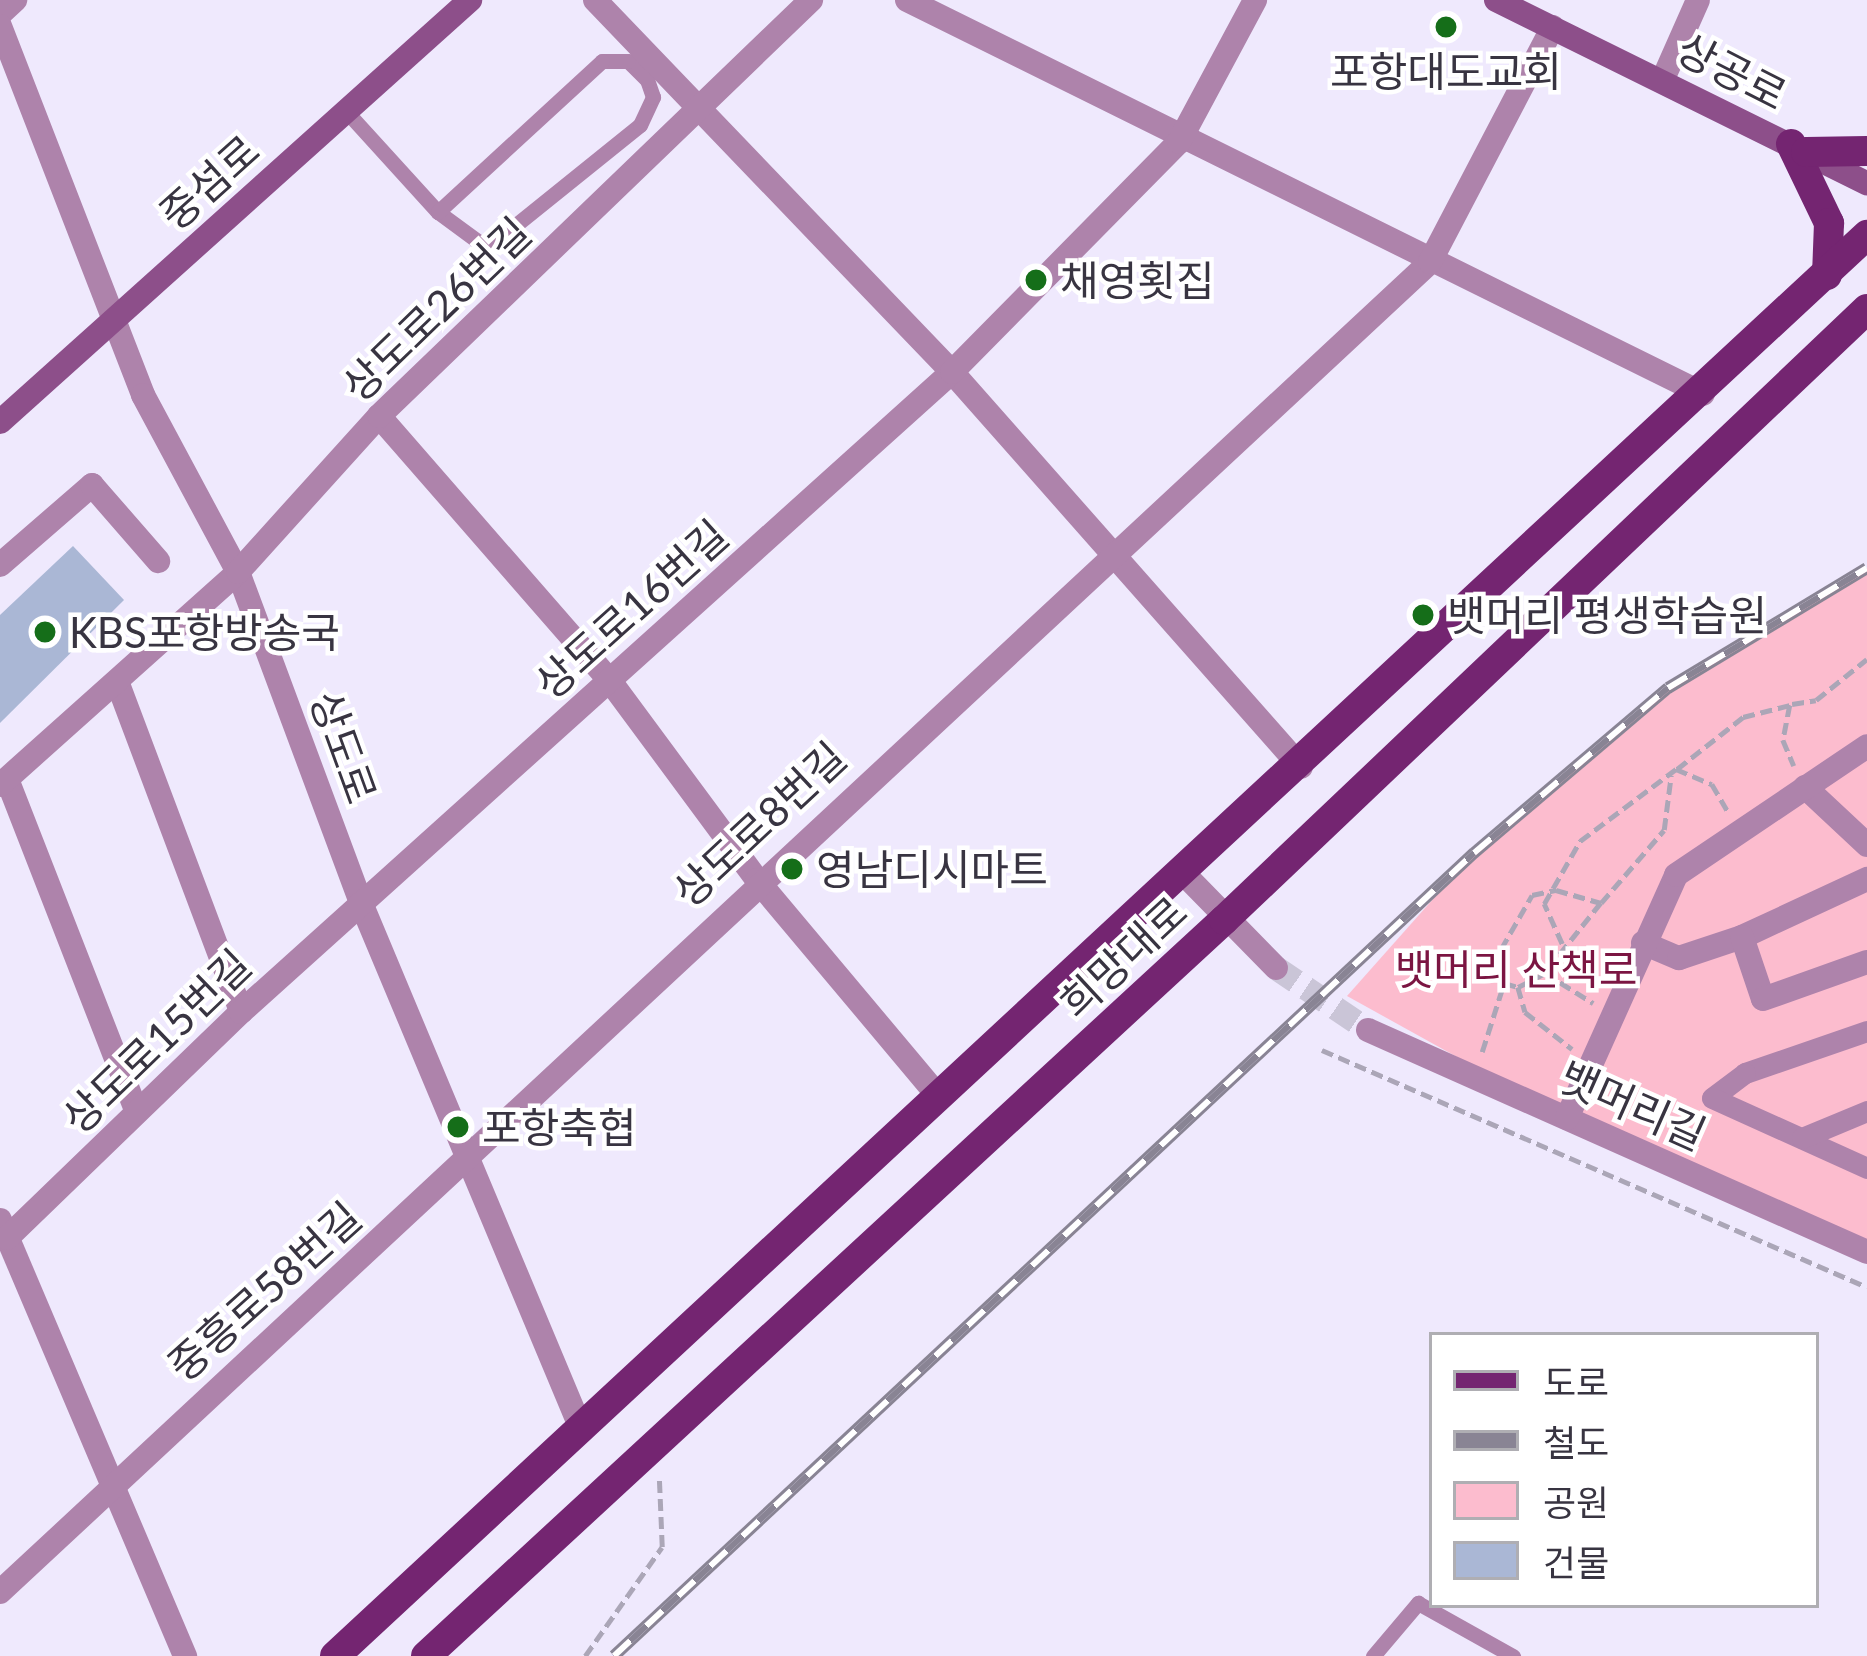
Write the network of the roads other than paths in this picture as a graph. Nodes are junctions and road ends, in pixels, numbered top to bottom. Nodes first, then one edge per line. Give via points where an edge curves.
1 (15, 0) edge
2 (595, 0) edge
3 (812, 0) edge
4 (907, 0) edge
5 (1255, 0) edge
6 (1496, 0) edge
7 (1698, 0) edge
8 (458, 4) edge
9 (0, 14) edge
10 (0, 26) edge
11 (1553, 27) junction
12 (1663, 79) junction
13 (10, 89) edge
14 (696, 110) junction
15 (346, 111) junction
16 (1180, 142) junction
17 (1798, 148) junction
18 (1867, 151) edge
19 (1867, 183) edge
20 (438, 212) junction
21 (1867, 236) edge
22 (1430, 262) junction
23 (1827, 275) junction
24 (1867, 309) edge
25 (114, 319) junction
26 (1867, 338) edge
27 (952, 372) junction
28 (1796, 374) junction
29 (1702, 394) junction
30 (379, 416) junction
31 (0, 422) edge
32 (1107, 554) junction
33 (158, 561) dead end
34 (0, 566) edge
35 (238, 572) junction
36 (610, 681) junction
37 (118, 684) junction
38 (1867, 746) edge
39 (1301, 767) junction
40 (4, 782) edge
41 (1805, 787) junction
42 (1867, 845) edge
43 (1185, 875) junction
44 (1867, 879) edge
45 (757, 880) junction
46 (361, 903) junction
47 (1224, 920) junction
48 (1742, 937) junction
49 (1643, 943) junction
50 (1867, 962) edge
51 (1276, 968) tunnel mouth
52 (241, 1012) junction
53 (1368, 1030) tunnel mouth
54 (1867, 1031) edge
55 (936, 1093) junction
56 (137, 1112) junction
57 (1867, 1112) edge
58 (1567, 1118) junction
59 (1802, 1138) junction
60 (473, 1162) junction
61 (1867, 1168) edge
62 (3, 1229) edge
63 (1867, 1252) edge
64 (582, 1431) junction
65 (112, 1484) junction
66 (0, 1592) edge
67 (185, 1656) edge
68 (335, 1656) edge
69 (426, 1656) edge
70 (1373, 1656) edge
71 (1513, 1656) edge

1 - 9 street
2 - 14 street
3 - 14 street, 상도로26번길
4 - 16 street
5 - 16 street, 상도로16번길
6 - 11 main road, 상공로
7 - 12 street
8 - 15 main road, 중섬로
10 - 13 street, 상도로
11 - 12 main road, 상공로
11 - 22 street, 상도로8번길
12 - 17 main road, 상공로
13 - 25 street, 상도로
14 - 27 street
14 - 30 street, 상도로26번길
15 - 20 lane
15 - 25 main road, 중섬로
16 - 22 street
16 - 27 street, 상도로16번길
17 - 18 main road
17 - 19 main road, 상공로
17 - 23 main road via 1829,223
20 - 20 lane via 476,245 504,244 640,125 653,97 647,80 628,61 602,61
21 - 23 main road, 희망대로
22 - 29 street
22 - 32 street, 상도로8번길
23 - 29 main road, 희망대로
24 - 28 main road, 희망대로
25 - 31 main road, 중섬로
25 - 35 street, 상도로 via 143,395
26 - 28 main road
27 - 32 street
27 - 36 street, 상도로16번길
28 - 47 main road, 희망대로
29 - 39 main road, 희망대로
30 - 35 street, 상도로26번길
30 - 36 street
32 - 39 street
32 - 45 street, 상도로8번길
33 - 34 street via 92,485
35 - 37 street, 상도로26번길
35 - 46 street, 상도로
36 - 45 street
36 - 46 street, 상도로16번길
37 - 40 street, 상도로26번길
37 - 52 street
38 - 41 street
39 - 43 main road, 희망대로
40 - 56 street
41 - 42 street
41 - 49 street via 1676,874
43 - 47 street
43 - 55 main road, 희망대로
44 - 48 street
45 - 55 street
45 - 60 street, 상도로8번길
46 - 52 street, 상도로15번길
46 - 60 street, 상도로
47 - 51 street
47 - 69 main road, 희망대로
48 - 49 street via 1679,958
48 - 50 street via 1763,999
49 - 58 street
52 - 56 street, 상도로15번길
53 - 58 street, 뱃머리길
54 - 59 street via 1744,1073 1712,1098
55 - 64 main road, 희망대로
56 - 62 street, 상도로15번길
57 - 59 street
58 - 63 street, 뱃머리길
59 - 61 street
60 - 64 street, 상도로
60 - 65 street, 중흥로58번길 via 301,1304
62 - 65 street
64 - 68 main road, 희망대로
65 - 66 street, 중흥로58번길
65 - 67 street
70 - 71 lane via 1418,1603

